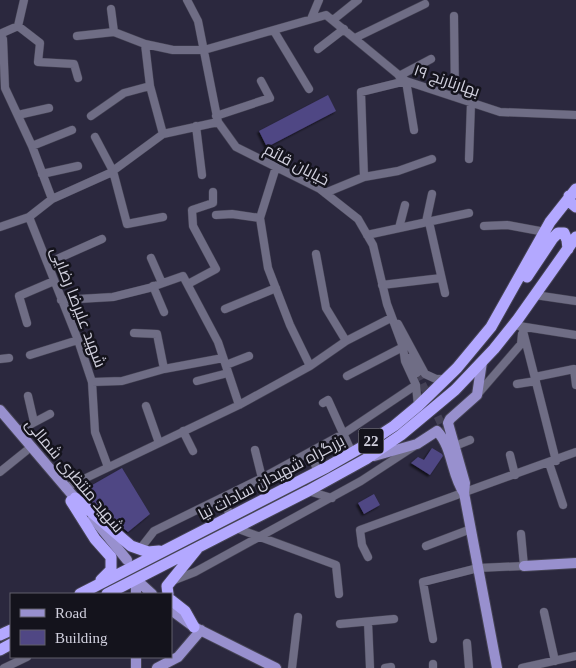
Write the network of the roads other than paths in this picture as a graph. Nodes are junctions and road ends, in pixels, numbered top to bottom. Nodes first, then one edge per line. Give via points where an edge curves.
1 (24, 0) edge
2 (187, 0) edge
3 (319, 0) edge
4 (358, 0) edge
5 (425, 4) dead end
6 (111, 9) dead end
7 (454, 16) dead end
8 (311, 19) junction
9 (333, 20) junction
10 (18, 26) junction
11 (344, 29) junction
12 (274, 30) junction
13 (114, 32) junction
14 (0, 35) edge
15 (77, 36) dead end
16 (355, 38) junction
17 (145, 44) junction
18 (318, 49) dead end
19 (204, 50) junction
20 (431, 58) dead end
21 (78, 78) dead end
22 (403, 78) junction
23 (261, 81) dead end
24 (2, 83) edge
25 (150, 86) junction
26 (309, 89) dead end
27 (455, 97) junction
28 (471, 103) junction
29 (49, 108) dead end
30 (18, 115) junction
31 (576, 115) edge
32 (91, 116) dead end
33 (217, 119) junction
34 (196, 126) junction
35 (72, 130) dead end
36 (414, 130) dead end
37 (163, 134) junction
38 (94, 137) dead end
39 (32, 146) junction
40 (432, 159) dead end
41 (469, 159) dead end
42 (78, 166) dead end
43 (276, 168) junction
44 (113, 171) junction
45 (42, 174) junction
46 (202, 175) dead end
47 (364, 177) junction
48 (214, 192) dead end
49 (573, 192) edge
50 (325, 193) junction
51 (432, 194) dead end
52 (52, 199) junction
53 (405, 205) dead end
54 (576, 207) edge
55 (469, 213) dead end
56 (216, 216) dead end
57 (29, 217) junction
58 (163, 217) dead end
59 (260, 218) junction
60 (428, 222) junction
61 (484, 226) dead end
62 (0, 227) edge
63 (399, 228) junction
64 (545, 232) junction
65 (367, 235) junction
66 (576, 237) edge
67 (102, 239) dead end
68 (568, 249) junction
69 (316, 254) dead end
70 (150, 258) dead end
71 (48, 264) junction
72 (441, 278) junction
73 (54, 281) junction
74 (162, 283) junction
75 (188, 284) junction
76 (382, 285) junction
77 (153, 286) junction
78 (276, 288) junction
79 (445, 293) dead end
80 (535, 295) junction
81 (61, 300) junction
82 (576, 301) edge
83 (224, 309) dead end
84 (501, 309) junction
85 (164, 312) dead end
86 (391, 318) junction
87 (27, 323) dead end
88 (518, 326) junction
89 (134, 333) dead end
90 (576, 335) edge
91 (78, 340) junction
92 (346, 341) junction
93 (403, 348) junction
94 (30, 355) dead end
95 (249, 356) dead end
96 (9, 358) dead end
97 (0, 359) edge
98 (482, 362) junction
99 (226, 365) junction
100 (310, 366) junction
101 (164, 370) junction
102 (416, 373) tunnel mouth
103 (347, 376) dead end
104 (447, 379) junction
105 (535, 379) junction
106 (197, 381) dead end
107 (92, 382) junction
108 (517, 384) dead end
109 (416, 385) junction
110 (576, 385) edge
111 (477, 395) junction
112 (28, 396) dead end
113 (323, 403) dead end
114 (239, 404) junction
115 (146, 406) dead end
116 (418, 406) junction
117 (0, 410) edge
118 (50, 414) dead end
119 (0, 420) edge
120 (34, 422) junction
121 (18, 430) junction
122 (183, 431) junction
123 (343, 434) junction
124 (470, 440) dead end
125 (159, 443) junction
126 (417, 444) junction
127 (451, 447) junction
128 (255, 450) dead end
129 (26, 451) junction
130 (193, 451) dead end
131 (310, 452) junction
132 (576, 452) edge
133 (352, 453) junction
134 (510, 455) dead end
135 (366, 459) junction
136 (552, 462) junction
137 (108, 467) junction
138 (0, 472) edge
139 (318, 472) junction
140 (515, 475) junction
141 (262, 478) junction
142 (65, 488) junction
143 (308, 491) junction
144 (464, 493) junction
145 (221, 498) junction
146 (267, 498) junction
147 (332, 498) junction
148 (73, 500) junction
149 (563, 506) dead end
150 (231, 516) junction
151 (236, 528) junction
152 (471, 529) junction
153 (521, 534) dead end
154 (259, 536) junction
155 (426, 546) dead end
156 (198, 548) junction
157 (140, 549) junction
158 (164, 551) junction
159 (368, 557) dead end
160 (125, 561) dead end
161 (576, 563) edge
162 (524, 566) junction
163 (478, 568) junction
164 (172, 581) junction
165 (96, 586) junction
166 (138, 588) edge
167 (82, 593) edge
168 (109, 593) edge
169 (150, 593) edge
170 (168, 593) edge
171 (339, 594) dead end
172 (172, 601) edge
173 (172, 611) edge
174 (544, 612) dead end
175 (298, 617) dead end
176 (394, 619) dead end
177 (368, 622) junction
178 (340, 624) dead end
179 (197, 628) junction
180 (433, 639) dead end
181 (467, 643) dead end
182 (576, 656) edge
183 (25, 658) edge
184 (551, 664) edge
185 (272, 667) edge
186 (4, 668) edge
187 (157, 668) edge
188 (292, 668) edge
189 (370, 668) edge
190 (469, 668) edge
191 (497, 668) edge
192 (522, 668) edge

1 - 10 street
2 - 19 street, خیابان قائم via 198,21
3 - 8 street
4 - 9 street
5 - 16 street
6 - 13 street
7 - 27 street
8 - 9 street via 326,15
8 - 12 street
9 - 11 street, بهارنارنج ۱۹
10 - 14 street
10 - 21 street via 40,43 38,62 74,64
11 - 16 street, بهارنارنج ۱۹
11 - 18 street
12 - 19 street
12 - 26 street
13 - 15 street
13 - 17 street
14 - 24 street via 3,39
16 - 22 street, بهارنارنج ۱۹
17 - 19 street via 173,50
17 - 25 street
19 - 33 street, خیابان قائم
20 - 22 street
22 - 27 street, بهارنارنج ۱۹
22 - 36 street
22 - 47 street via 361,92
23 - 33 street via 270,98
24 - 30 street
25 - 32 street via 124,93
25 - 37 street
27 - 28 street, بهارنارنج ۱۹
28 - 31 street, بهارنارنج ۱۹ via 500,112
28 - 41 street
29 - 30 street
30 - 39 street
33 - 34 street
33 - 43 street, خیابان قائم via 236,147
34 - 37 street
34 - 46 street
35 - 39 street
37 - 44 street
38 - 44 street
39 - 45 street
40 - 47 street via 398,171
42 - 45 street
43 - 50 street, خیابان قائم
43 - 59 street
44 - 52 street
44 - 58 street via 127,224
45 - 52 street
47 - 50 street
48 - 75 street via 213,203 192,210 193,226 216,269
49 - 54 highway via 570,202
49 - 64 highway, بزرگراه شهیدان سادات نیا / 22
50 - 65 street, خیابان قائم via 358,219
51 - 60 street
52 - 57 street
53 - 63 street
55 - 60 street
56 - 59 street via 232,214
57 - 62 street
57 - 71 street, شهید علیرضا رضایی
59 - 78 street via 268,268
60 - 63 street
60 - 72 street
61 - 64 street via 507,225
63 - 65 street
64 - 84 highway, بزرگراه شهیدان سادات نیا / 22
65 - 76 street, خیابان قائم via 373,245
66 - 68 highway, بزرگراه شهیدان سادات نیا / 22
67 - 71 street
68 - 80 highway, بزرگراه شهیدان سادات نیا / 22
68 - 84 highway via 564,234 558,233
69 - 92 street via 326,308
70 - 74 street
71 - 73 street, شهید علیرضا رضایی
72 - 76 street
72 - 79 street
73 - 81 street, شهید علیرضا رضایی
73 - 87 street via 19,296
74 - 75 street via 183,276
74 - 77 street
75 - 99 street via 218,342
76 - 86 street, خیابان قائم
77 - 81 street via 113,297
77 - 85 street
78 - 83 street
78 - 100 street
80 - 82 street
80 - 88 highway, بزرگراه شهیدان سادات نیا / 22
81 - 91 street, شهید علیرضا رضایی
84 - 104 highway, بزرگراه شهیدان سادات نیا / 22 via 491,327
86 - 92 street
86 - 93 street, خیابان قائم
86 - 104 street via 399,325 425,374
88 - 90 street
88 - 98 highway, بزرگراه شهیدان سادات نیا / 22
88 - 105 street
88 - 111 street via 521,344
89 - 101 street via 157,334
91 - 94 street
91 - 107 street, شهید علیرضا رضایی
92 - 100 street
93 - 102 street
93 - 103 street
93 - 109 street, خیابان قائم
95 - 99 street
96 - 97 street
98 - 111 main road
98 - 135 highway, بزرگراه شهیدان سادات نیا / 22 via 420,420
99 - 101 street
99 - 106 street
99 - 114 street
100 - 114 street
101 - 107 street via 122,381
104 - 116 highway, بزرگراه شهیدان سادات نیا / 22
105 - 108 street
105 - 110 street via 574,369
105 - 136 street
107 - 137 street, شهید علیرضا رضایی via 95,432
109 - 116 street, خیابان قائم
109 - 123 street
111 - 127 main road via 450,419
112 - 120 street
113 - 123 street via 328,400
114 - 122 street
115 - 125 street
116 - 133 highway, بزرگراه شهیدان سادات نیا / 22
117 - 121 main road, شهید منتظری شمالی
118 - 120 street
119 - 129 main road, شهید منتظری شمالی
120 - 121 street
121 - 142 main road, شهید منتظری شمالی
122 - 125 street
122 - 130 street
123 - 131 street
123 - 133 street
124 - 127 street
125 - 137 street
126 - 127 main road via 437,431
126 - 135 main road
126 - 147 street
127 - 144 main road via 458,485
128 - 141 street
129 - 138 street
129 - 148 main road, شهید منتظری شمالی
131 - 139 street
131 - 141 street
132 - 136 street
133 - 139 highway, بزرگراه شهیدان سادات نیا / 22
134 - 140 street
135 - 143 highway, بزرگراه شهیدان سادات نیا / 22
136 - 140 street
136 - 149 street
137 - 142 street
139 - 146 highway, بزرگراه شهیدان سادات نیا / 22
140 - 144 street
141 - 145 street
141 - 146 street
142 - 148 main road, شهید منتظری شمالی
143 - 147 street
143 - 151 highway, بزرگراه شهیدان سادات نیا / 22
144 - 152 main road
144 - 159 street via 360,530
145 - 150 street
145 - 157 street via 154,531
146 - 150 highway, بزرگراه شهیدان سادات نیا / 22
147 - 154 street
148 - 157 highway via 131,546
148 - 160 main road, شهید منتظری شمالی
148 - 165 highway via 95,539 111,557 111,570
150 - 158 highway, بزرگراه شهیدان سادات نیا / 22
151 - 154 street
151 - 156 highway, بزرگراه شهیدان سادات نیا / 22
152 - 155 street
152 - 163 main road
153 - 162 street
154 - 164 street via 195,572
154 - 171 street via 336,565
156 - 164 highway
156 - 168 highway, بزرگراه شهیدان سادات نیا / 22
157 - 158 highway
158 - 165 highway, بزرگراه شهیدان سادات نیا / 22
161 - 162 main road
162 - 163 street
163 - 180 street via 423,582
163 - 191 main road
164 - 170 highway
165 - 167 highway, بزرگراه شهیدان سادات نیا / 22
166 - 169 main road
172 - 179 highway
173 - 179 main road
174 - 184 street
175 - 188 street
176 - 177 street
177 - 178 street
177 - 189 street
179 - 185 main road
179 - 187 main road via 178,657
181 - 190 street
182 - 184 street
183 - 186 street
184 - 192 street

